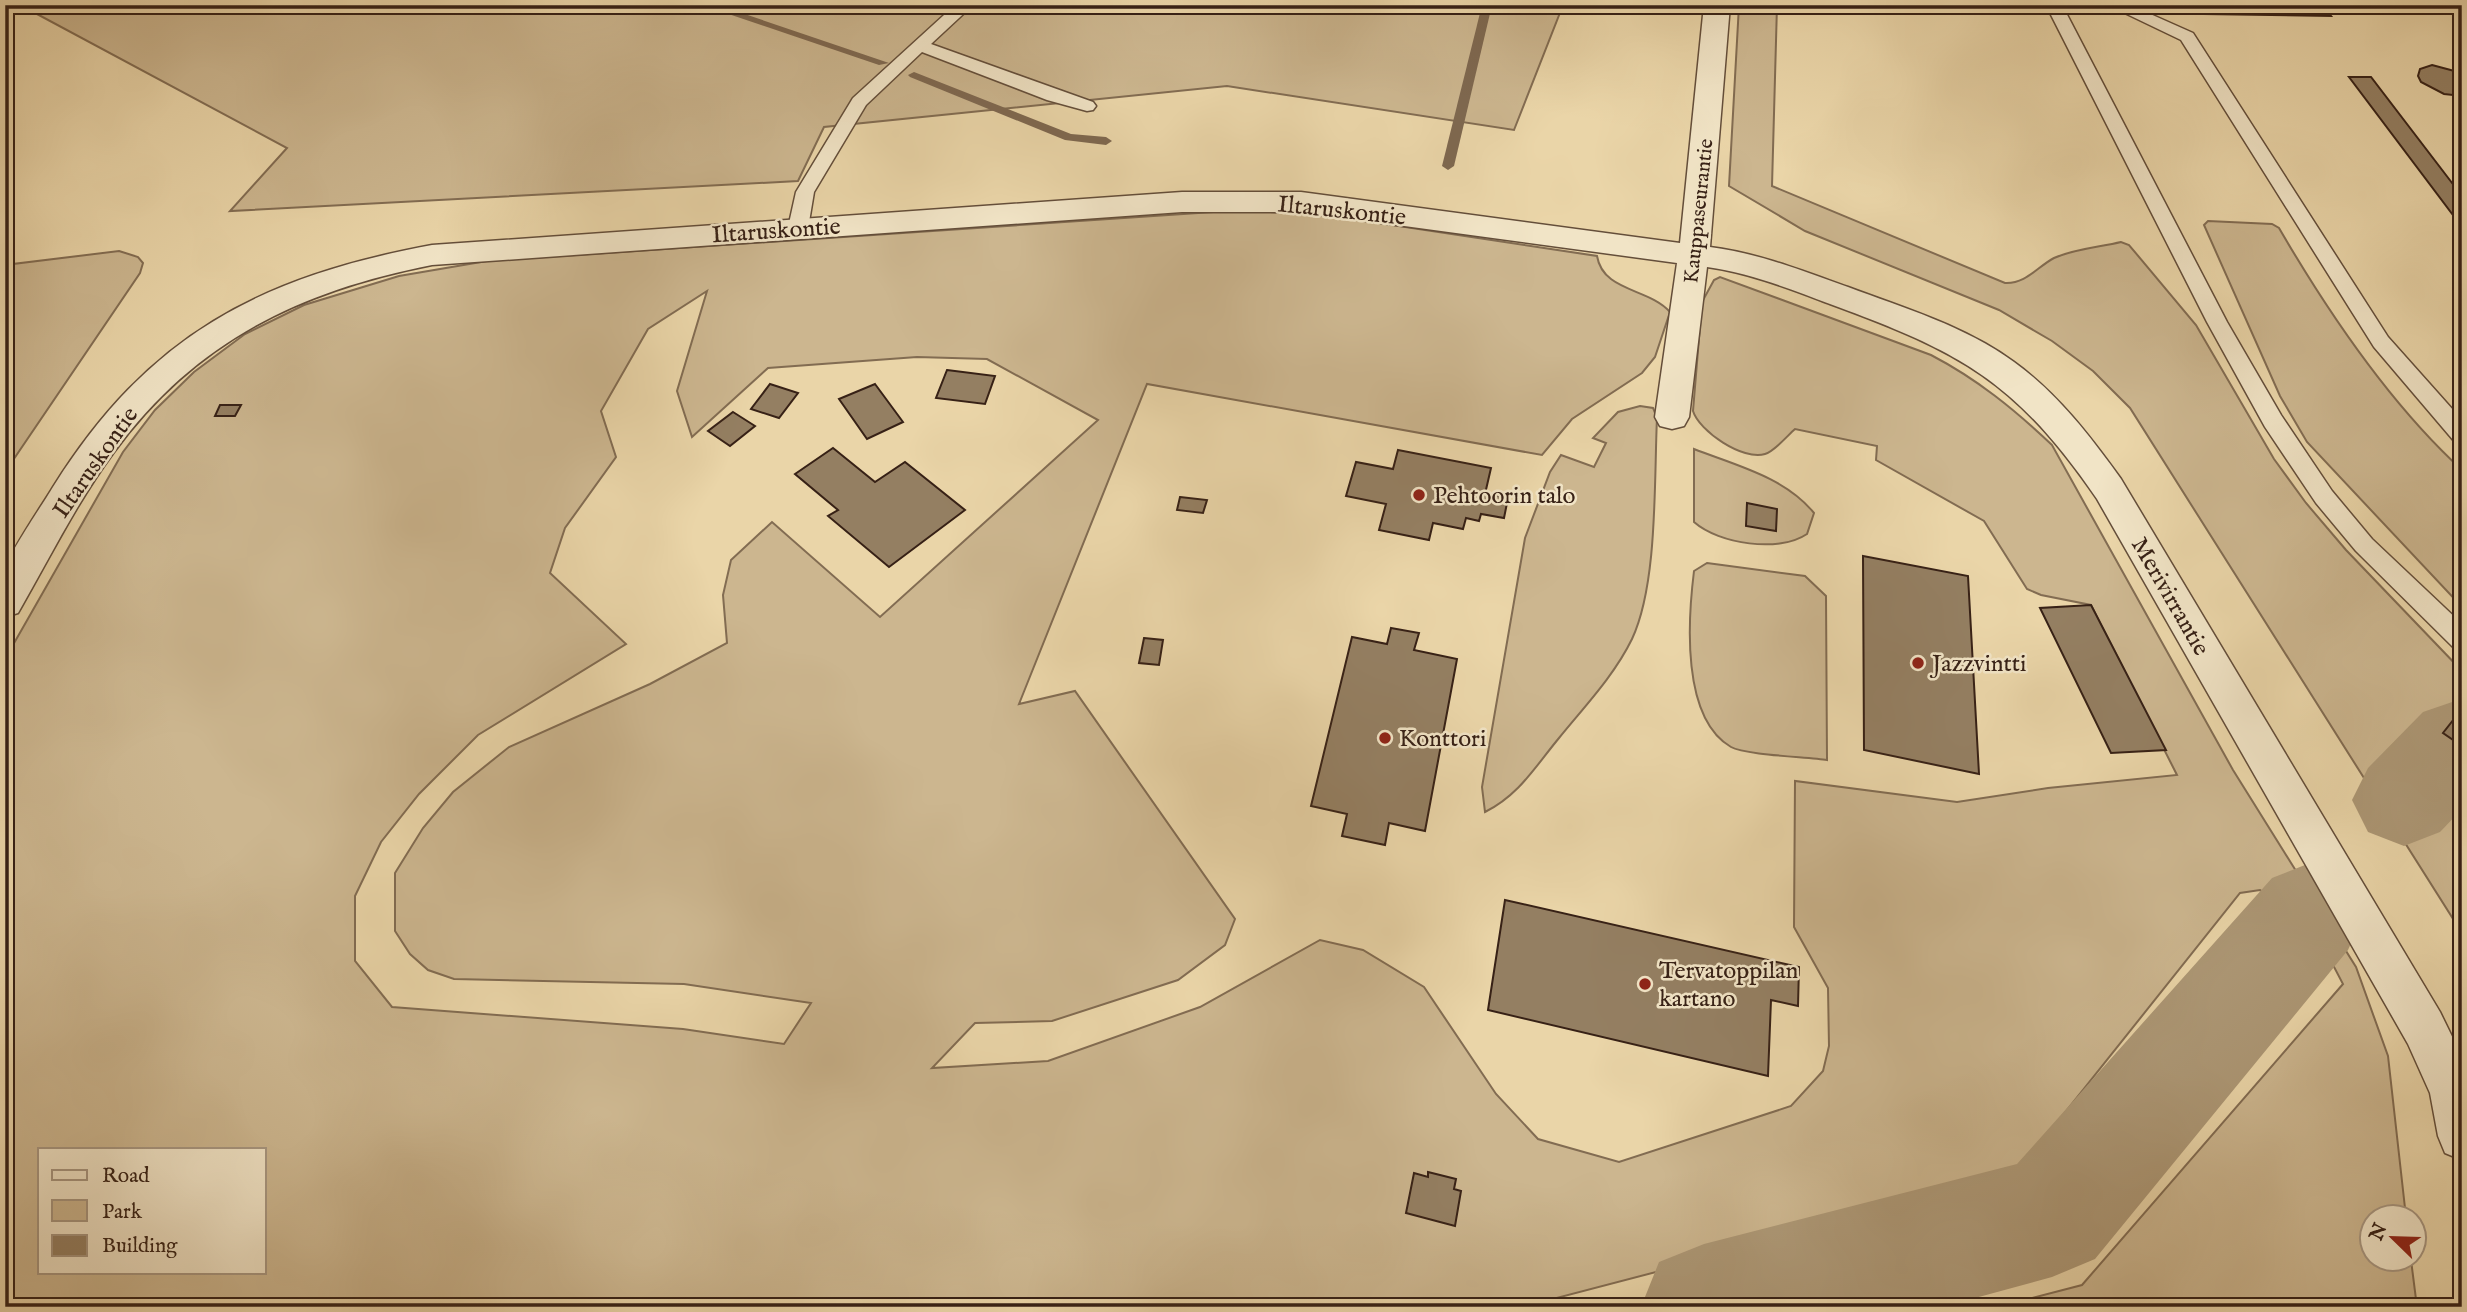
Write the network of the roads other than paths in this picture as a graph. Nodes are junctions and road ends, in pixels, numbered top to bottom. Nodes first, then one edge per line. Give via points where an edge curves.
1 (965, 5) edge
2 (1717, 5) edge
3 (2054, 5) edge
4 (2116, 5) edge
5 (919, 45) junction
6 (1087, 106) dead end
7 (798, 228) junction
8 (1694, 253) junction
9 (1672, 417) dead end
10 (2462, 435) edge
11 (5, 602) edge
12 (2462, 640) edge
13 (2462, 1136) edge

1 - 5 lane
2 - 8 street, Kauppaseurantie
3 - 12 lane via 2273,421 2324,497 2364,545
4 - 10 lane via 2187,37 2381,342
5 - 6 lane
5 - 7 lane via 859,102 805,192
7 - 8 street, Iltaruskontie via 1182,202 1301,202
7 - 11 street, Iltaruskontie via 432,255 372,265 309,284 234,320 170,365 116,424
8 - 9 street, Kauppaseurantie
8 - 13 street, Merivirrantie via 1766,269 1908,321 1958,345 2000,369 2042,404 2078,443 2424,1028 2453,1090

